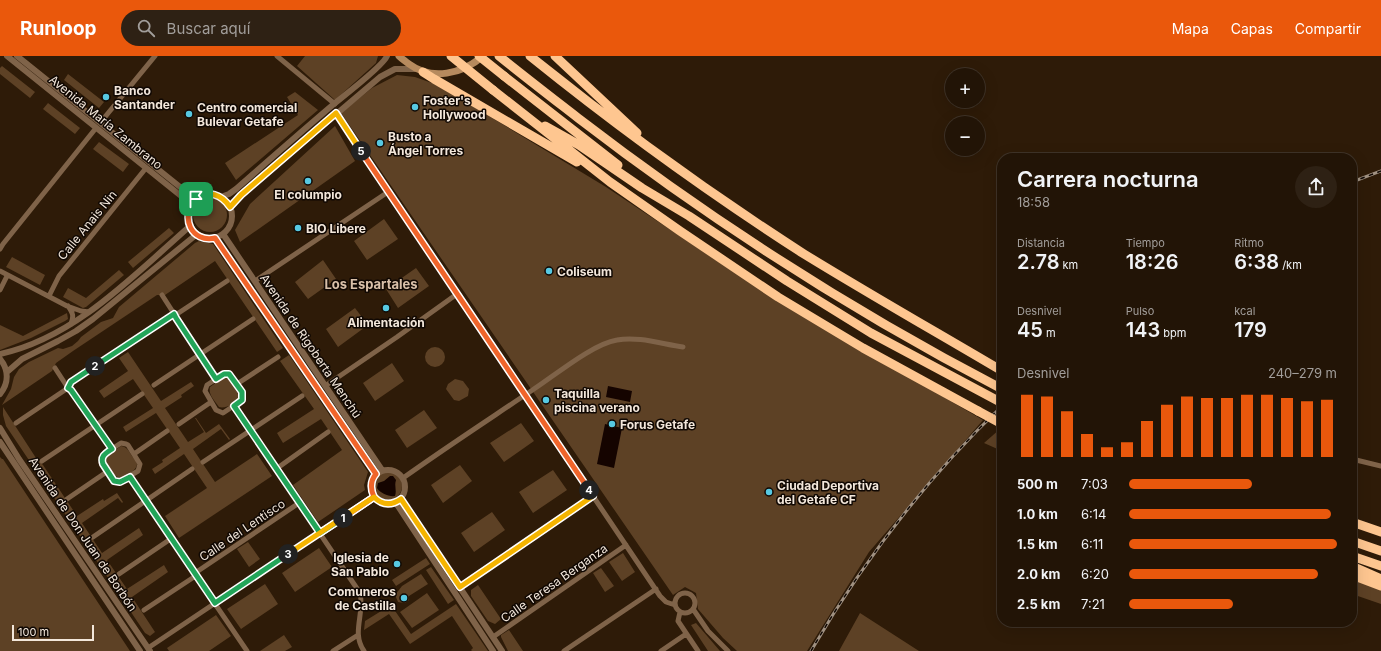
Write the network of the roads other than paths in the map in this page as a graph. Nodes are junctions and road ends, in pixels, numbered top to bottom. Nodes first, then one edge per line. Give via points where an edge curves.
1 (7, 56) edge
2 (18, 56) edge
3 (155, 56) edge
4 (277, 56) edge
5 (382, 56) edge
6 (387, 56) edge
7 (399, 56) edge
8 (451, 56) edge
9 (479, 56) edge
10 (483, 56) edge
11 (499, 56) edge
12 (530, 56) edge
13 (555, 56) edge
14 (378, 67) junction
15 (419, 70) junction
16 (335, 104) junction
17 (515, 108) junction
18 (336, 113) junction
19 (98, 125) junction
20 (146, 168) junction
21 (680, 170) junction
22 (610, 182) junction
23 (388, 192) junction
24 (222, 197) junction
25 (193, 202) junction
26 (230, 207) junction
27 (689, 216) junction
28 (190, 226) junction
29 (197, 234) junction
30 (223, 234) junction
31 (215, 238) junction
32 (1, 243) edge
33 (0, 249) edge
34 (0, 271) edge
35 (7, 276) junction
36 (227, 281) dead end
37 (255, 281) junction
38 (0, 290) edge
39 (457, 294) junction
40 (162, 295) dead end
41 (49, 296) junction
42 (67, 306) junction
43 (90, 312) junction
44 (174, 314) junction
45 (253, 319) dead end
46 (71, 324) junction
47 (947, 338) junction
48 (683, 347) dead end
49 (0, 354) edge
50 (200, 354) junction
51 (278, 357) dead end
52 (0, 359) edge
53 (997, 363) edge
54 (55, 368) dead end
55 (997, 368) edge
56 (7, 372) junction
57 (216, 379) junction
58 (237, 384) junction
59 (154, 385) dead end
60 (325, 386) junction
61 (997, 386) edge
62 (68, 388) junction
63 (0, 394) edge
64 (142, 394) dead end
65 (525, 395) junction
66 (302, 396) dead end
67 (997, 401) edge
68 (211, 402) junction
69 (234, 406) junction
70 (997, 421) edge
71 (16, 423) dead end
72 (179, 424) dead end
73 (95, 425) junction
74 (0, 428) edge
75 (250, 430) junction
76 (167, 431) dead end
77 (328, 432) dead end
78 (0, 442) edge
79 (112, 449) junction
80 (134, 454) junction
81 (1357, 460) edge
82 (42, 461) dead end
83 (203, 462) dead end
84 (1381, 466) edge
85 (192, 469) dead end
86 (276, 469) junction
87 (108, 471) junction
88 (379, 472) junction
89 (130, 477) junction
90 (403, 478) junction
91 (593, 496) junction
92 (374, 497) junction
93 (67, 499) dead end
94 (146, 501) junction
95 (398, 501) junction
96 (299, 503) junction
97 (1357, 524) edge
98 (1381, 532) edge
99 (320, 533) junction
100 (93, 537) dead end
101 (172, 538) junction
102 (1357, 543) edge
103 (626, 545) junction
104 (1381, 551) edge
105 (1357, 558) edge
106 (1381, 566) edge
107 (1357, 568) edge
108 (119, 574) dead end
109 (196, 574) junction
110 (1357, 577) edge
111 (1381, 579) edge
112 (1381, 586) edge
113 (460, 587) junction
114 (656, 589) junction
115 (215, 603) junction
116 (675, 605) junction
117 (693, 609) junction
118 (144, 610) dead end
119 (680, 612) junction
120 (686, 634) junction
121 (358, 635) junction
122 (493, 637) junction
123 (149, 649) edge
124 (140, 651) edge
125 (248, 651) edge
126 (334, 651) edge
127 (364, 651) edge
128 (493, 651) edge
129 (502, 651) edge
130 (564, 651) edge
131 (661, 651) edge
132 (698, 651) edge
133 (728, 651) edge

1 - 19 street, Avenida María Zambrano
2 - 19 street, Avenida María Zambrano
3 - 19 street
4 - 16 street
5 - 14 street
6 - 14 street
7 - 15 main road
8 - 17 highway, bridge
9 - 27 highway, bridge via 619,166
10 - 15 main road via 475,64 439,75
11 - 61 highway via 694,204 790,268 882,324
12 - 21 highway
13 - 21 highway
14 - 16 street
15 - 18 street via 401,68 386,72
15 - 22 highway
16 - 24 street via 236,189
17 - 22 highway
17 - 27 highway via 579,145
18 - 23 street
18 - 26 street
19 - 20 street, Avenida María Zambrano
19 - 25 street, Avenida María Zambrano
19 - 32 street
20 - 25 street, Avenida María Zambrano
20 - 41 street, Calle Anais Nin via 58,276
21 - 47 highway via 804,253
22 - 70 highway, bridge via 778,297 863,348
23 - 37 street
23 - 39 street
24 - 25 street via 203,195
24 - 26 street
25 - 28 street via 187,217
26 - 30 street via 232,219 228,230
27 - 67 highway via 871,333
28 - 29 street
28 - 43 street
29 - 31 street via 202,238
29 - 56 street via 93,319 76,331 22,359
30 - 31 street
30 - 37 street, Avenida de Rigoberta Menchú
31 - 88 street, Avenida de Rigoberta Menchú
32 - 33 street
34 - 35 street
35 - 38 street
35 - 41 street
36 - 44 street
37 - 60 street, Avenida de Rigoberta Menchú
39 - 60 street
39 - 65 street
40 - 44 street
41 - 42 street
42 - 43 street
42 - 46 street via 72,312
43 - 46 street
44 - 50 street
44 - 62 street via 71,382
45 - 50 street
46 - 49 street via 18,350
47 - 53 highway
47 - 55 highway
48 - 65 street via 633,339 615,340 588,353
50 - 57 street
50 - 59 street
51 - 58 street
52 - 56 street
54 - 62 street
56 - 63 street via 5,387
57 - 58 street via 229,374
57 - 68 street via 207,385 206,389
58 - 69 street via 243,397
60 - 88 street, Avenida de Rigoberta Menchú
62 - 71 street
62 - 73 street
64 - 73 street
65 - 90 street
65 - 91 street
66 - 75 street
68 - 69 street via 220,412
68 - 72 street
69 - 75 street
73 - 79 street
73 - 82 street
74 - 123 street, Avenida de Don Juan de Borbón via 18,459
75 - 83 street
75 - 86 street
76 - 80 street
77 - 86 street
78 - 124 street, Avenida de Don Juan de Borbón
79 - 80 street via 120,444 126,444
79 - 87 street via 104,454 102,461
80 - 89 street via 140,466
81 - 84 street
85 - 94 street
86 - 96 street
87 - 89 street via 117,482
87 - 93 street
88 - 90 street via 394,470
88 - 92 street via 371,483
89 - 94 street
90 - 95 street via 406,490
91 - 103 street
91 - 113 street
92 - 95 street via 386,504
92 - 99 street
94 - 100 street
94 - 101 street
95 - 113 street
95 - 128 street
96 - 99 street
96 - 109 street, Calle del Lentisco
97 - 98 highway
99 - 115 street
99 - 121 street via 360,593 362,606
101 - 108 street
101 - 109 street
102 - 104 highway
103 - 114 street
103 - 122 street, Calle Teresa Berganza
105 - 106 highway
107 - 111 highway
109 - 115 street
109 - 118 street, Calle del Lentisco
110 - 112 highway
113 - 122 street
114 - 116 street via 666,602
114 - 130 street
115 - 123 street
115 - 125 street
116 - 117 street via 678,596 687,594 693,597
116 - 119 street
117 - 119 street via 687,613
117 - 133 street via 708,631
119 - 120 street via 678,621
120 - 131 street
120 - 132 street
121 - 126 street
121 - 127 street
122 - 129 street

